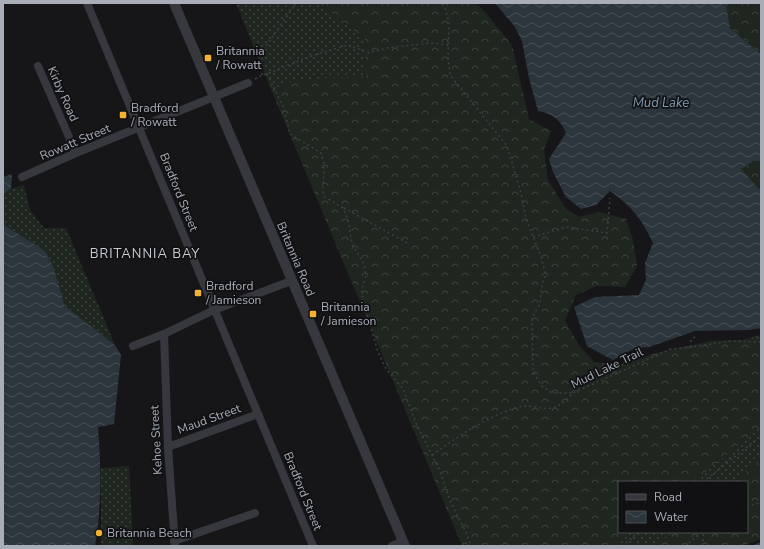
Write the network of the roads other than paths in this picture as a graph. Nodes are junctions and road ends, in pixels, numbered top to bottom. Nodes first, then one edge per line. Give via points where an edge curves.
1 (86, 3) edge
2 (174, 3) edge
3 (38, 66) dead end
4 (248, 84) road end
5 (214, 98) junction
6 (139, 128) junction
7 (76, 153) junction
8 (22, 177) dead end
9 (292, 281) junction
10 (214, 310) junction
11 (164, 334) junction
12 (133, 346) dead end
13 (258, 414) junction
14 (168, 447) junction
15 (255, 513) dead end
16 (174, 544) edge
17 (404, 544) edge
18 (761, 544) edge
19 (313, 546) edge
20 (392, 546) edge
21 (756, 546) edge

1 - 6 street, Bradford Street
2 - 5 street, Britannia Road
3 - 7 street, Kirby Road
4 - 5 street, Rowatt Street
5 - 6 street, Rowatt Street
5 - 9 street, Britannia Road
6 - 7 street, Rowatt Street
6 - 10 street, Bradford Street
7 - 8 street, Rowatt Street
9 - 10 street
9 - 17 street, Britannia Road
10 - 11 street
10 - 13 street, Bradford Street
11 - 12 street
11 - 14 street, Kehoe Street
13 - 14 street, Maud Street
13 - 19 street, Bradford Street
14 - 16 street, Kehoe Street
15 - 16 street
17 - 20 street
18 - 21 lane

